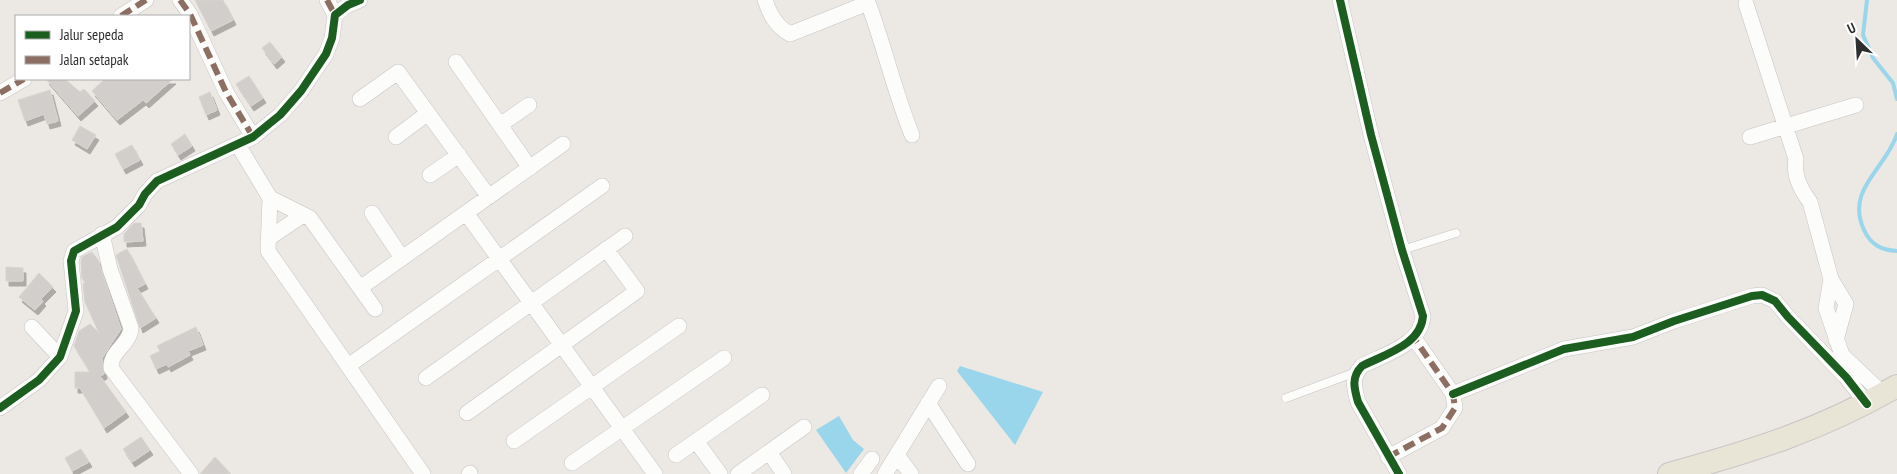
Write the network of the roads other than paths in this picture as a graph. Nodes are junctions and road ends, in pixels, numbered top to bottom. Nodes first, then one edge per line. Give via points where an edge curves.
1 (146, 0) edge
2 (180, 0) edge
3 (327, 0) edge
4 (360, 0) edge
5 (765, 0) edge
6 (1340, 0) edge
7 (868, 2) edge
8 (1746, 4) dead end
9 (123, 15) edge
10 (335, 15) junction
11 (456, 62) dead end
12 (22, 80) edge
13 (0, 93) edge
14 (360, 99) dead end
15 (529, 105) dead end
16 (1856, 105) dead end
17 (428, 113) junction
18 (500, 125) junction
19 (1785, 126) junction
20 (912, 135) dead end
21 (253, 137) junction
22 (396, 137) dead end
23 (1750, 137) dead end
24 (563, 144) dead end
25 (238, 145) junction
26 (459, 155) junction
27 (530, 168) junction
28 (430, 175) dead end
29 (602, 186) dead end
30 (489, 197) junction
31 (270, 198) junction
32 (372, 213) dead end
33 (466, 213) junction
34 (303, 215) junction
35 (1456, 233) dead end
36 (102, 234) junction
37 (625, 236) dead end
38 (269, 238) junction
39 (606, 250) junction
40 (1402, 250) junction
41 (402, 258) junction
42 (499, 259) junction
43 (360, 288) junction
44 (531, 303) junction
45 (375, 309) dead end
46 (679, 326) dead end
47 (32, 327) dead end
48 (1414, 338) junction
49 (562, 346) junction
50 (60, 358) junction
51 (724, 358) dead end
52 (348, 366) junction
53 (1356, 372) junction
54 (426, 378) dead end
55 (938, 386) dead end
56 (592, 387) junction
57 (1453, 394) junction
58 (762, 395) dead end
59 (1882, 395) edge
60 (1286, 398) dead end
61 (928, 402) junction
62 (1, 407) edge
63 (467, 412) dead end
64 (804, 427) dead end
65 (622, 429) junction
66 (514, 441) dead end
67 (696, 441) junction
68 (769, 452) junction
69 (676, 455) dead end
70 (897, 455) junction
71 (1388, 457) junction
72 (872, 459) dead end
73 (572, 463) dead end
74 (968, 464) dead end
75 (191, 474) edge
76 (423, 474) edge
77 (655, 474) edge
78 (720, 474) edge
79 (738, 474) edge
80 (784, 474) edge
81 (861, 474) edge
82 (885, 474) edge
83 (911, 474) edge
84 (1399, 474) edge
85 (1669, 474) edge

1 - 9 street
2 - 21 street via 190,14 226,92
3 - 10 street
4 - 10 street
5 - 7 street via 774,21 790,34
6 - 40 street
7 - 20 street
8 - 19 street
10 - 21 street via 332,38 318,67 280,115
11 - 18 street
12 - 13 street
14 - 17 street via 398,72
15 - 18 street
16 - 19 street
17 - 22 street
17 - 26 street
18 - 27 street
19 - 23 street
19 - 59 street via 1796,159 1804,165 1811,187 1810,202 1831,279 1846,304 1836,340 1842,355
21 - 25 street
24 - 27 street
25 - 31 street
25 - 36 street via 157,181 117,227
26 - 28 street
26 - 30 street
27 - 30 street
29 - 42 street
30 - 33 street
31 - 34 street
31 - 38 street
32 - 41 street
33 - 41 street
33 - 42 street
34 - 38 street
34 - 43 street via 310,218
35 - 40 lane
36 - 50 street via 74,250 71,256 76,311
36 - 75 street via 110,269 131,328 129,338 110,362 111,368
37 - 39 street
38 - 52 street via 268,251
39 - 44 street
39 - 49 street via 637,291
40 - 48 street via 1423,316
41 - 43 street
42 - 44 street
42 - 52 street
43 - 45 street
44 - 49 street
44 - 54 street
46 - 56 street
47 - 50 street
48 - 53 street
48 - 57 street
49 - 56 street
49 - 63 street
50 - 62 street via 39,380
51 - 65 street
52 - 76 street
53 - 60 lane
53 - 71 street via 1354,389 1358,402
55 - 61 street
56 - 65 street
56 - 66 street
57 - 59 street via 1564,350 1633,337 1674,321 1762,295 1775,301 1846,377
57 - 71 street via 1453,414 1442,428
58 - 67 street
59 - 85 main road via 1789,439
61 - 70 street
61 - 74 street
64 - 68 street
65 - 73 street
65 - 77 street
67 - 69 street
67 - 78 street
68 - 79 street
68 - 80 street
70 - 82 street
70 - 83 street
71 - 84 street
72 - 81 street

